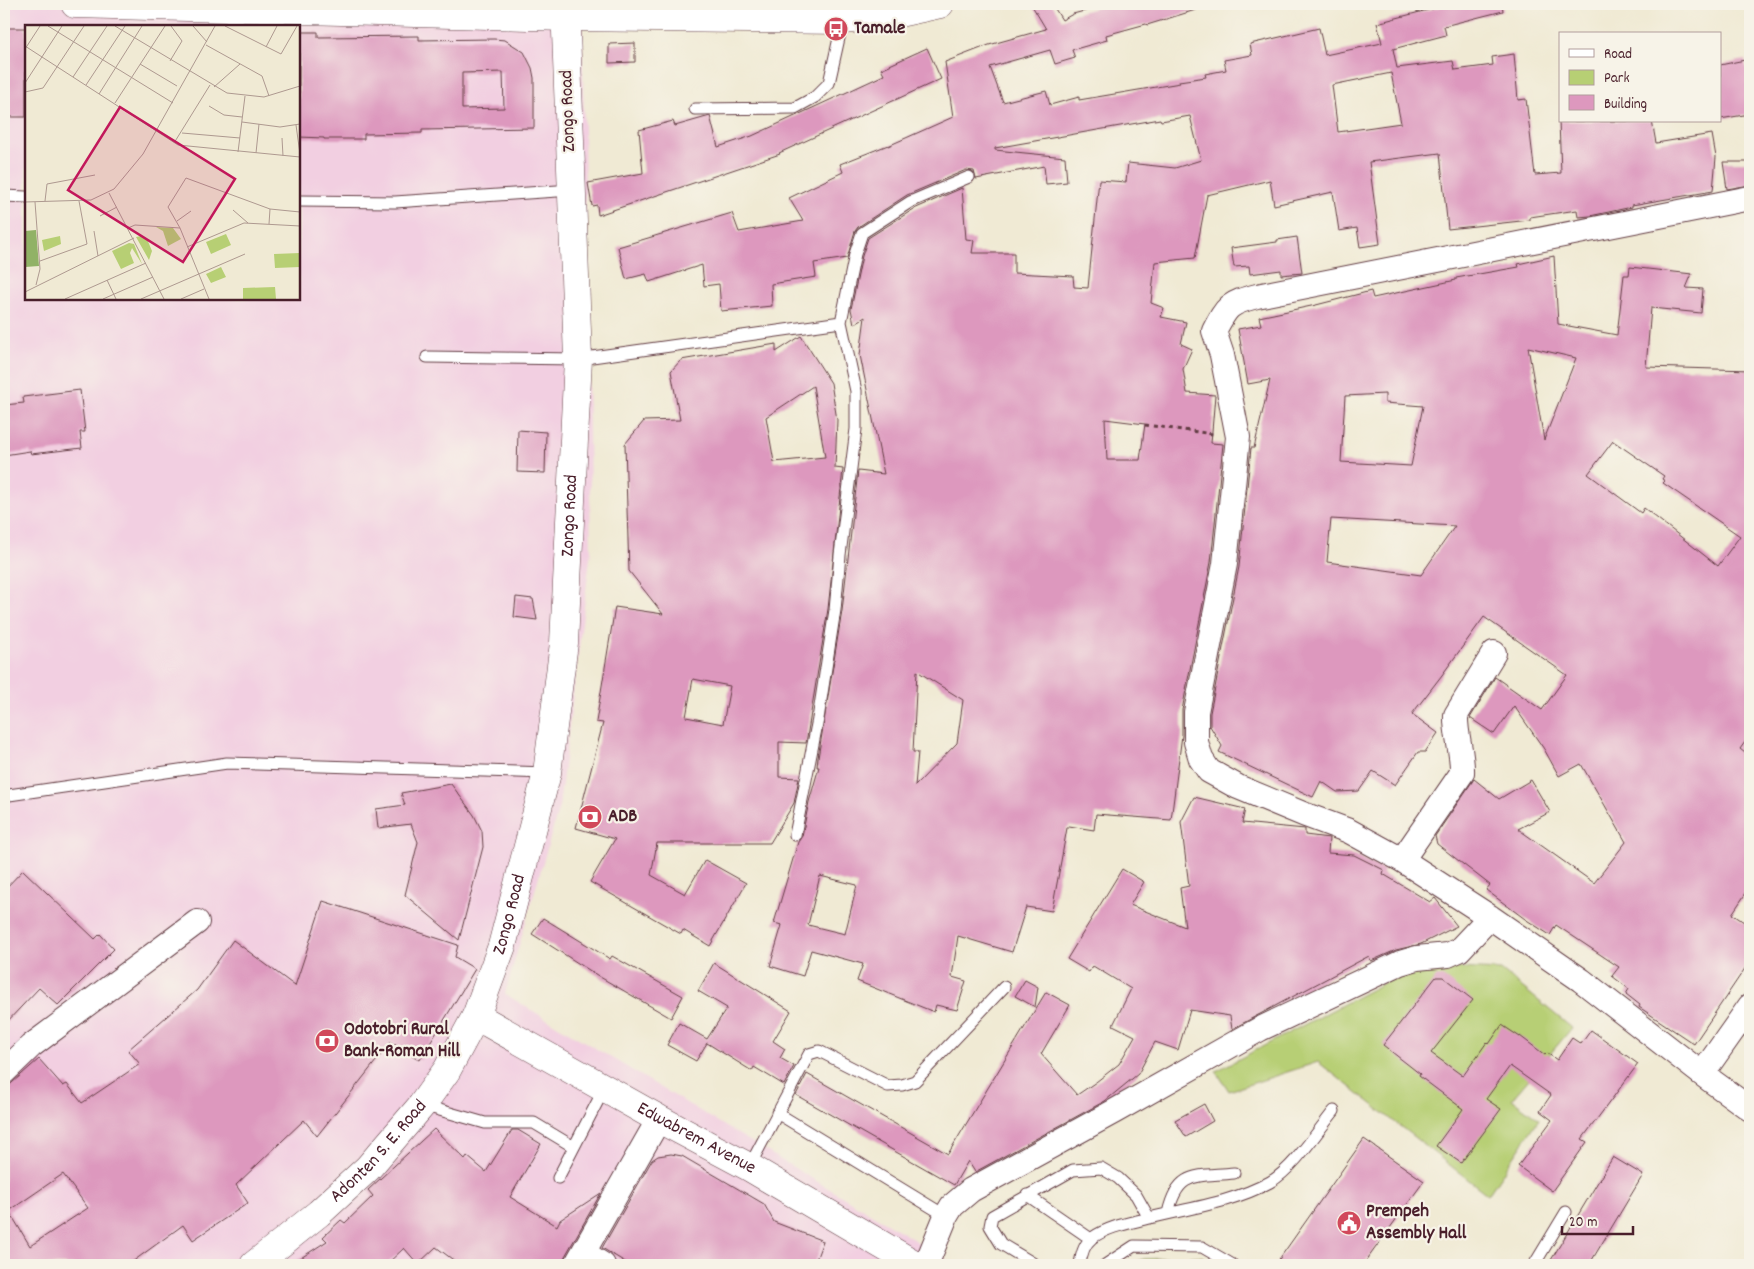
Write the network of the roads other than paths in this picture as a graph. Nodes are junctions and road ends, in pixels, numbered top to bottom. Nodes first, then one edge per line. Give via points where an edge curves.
1 (74, 4) edge
2 (940, 4) edge
3 (565, 10) edge
4 (844, 12) edge
5 (695, 109) dead end
6 (969, 177) dead end
7 (572, 190) junction
8 (4, 196) edge
9 (25, 197) edge
10 (1750, 198) edge
11 (300, 201) edge
12 (841, 322) junction
13 (427, 357) dead end
14 (578, 359) junction
15 (1494, 654) dead end
16 (547, 773) junction
17 (4, 798) edge
18 (795, 835) dead end
19 (1402, 860) junction
20 (1490, 917) junction
21 (197, 922) dead end
22 (1004, 987) dead end
23 (1750, 1006) edge
24 (476, 1016) junction
25 (4, 1072) edge
26 (1702, 1074) junction
27 (604, 1089) junction
28 (422, 1105) junction
29 (1750, 1109) edge
30 (1334, 1111) dead end
31 (777, 1113) junction
32 (659, 1119) junction
33 (574, 1147) junction
34 (748, 1167) junction
35 (1234, 1173) dead end
36 (558, 1178) dead end
37 (1027, 1195) junction
38 (1566, 1212) dead end
39 (1168, 1214) junction
40 (946, 1216) junction
41 (1149, 1218) junction
42 (1091, 1239) junction
43 (588, 1261) edge
44 (254, 1265) edge
45 (916, 1265) edge
46 (926, 1265) edge
47 (1036, 1265) edge
48 (1080, 1265) edge
49 (1105, 1265) edge
50 (1233, 1265) edge
51 (1534, 1265) edge

1 - 3 street
2 - 4 street via 899,13
3 - 4 street
3 - 7 street, Zongo Road
4 - 5 lane via 829,83 814,97 795,108
6 - 12 lane via 910,202 862,233
7 - 11 lane via 395,202
7 - 14 street, Zongo Road
8 - 9 lane
10 - 19 street via 1237,301 1224,310 1214,331 1222,354 1238,437 1225,564 1196,712 1196,742 1201,760 1209,771 1238,787 1349,831
12 - 14 lane
12 - 18 lane via 856,391 856,429 818,719
13 - 14 lane
14 - 16 street, Zongo Road via 564,643
15 - 19 street via 1456,715 1462,773
16 - 17 lane via 227,763
16 - 24 street, Zongo Road via 502,946
19 - 20 street
20 - 26 street via 1581,980
20 - 40 street via 1458,950 1448,955 1400,963 1260,1029 971,1190 952,1206
21 - 25 street via 31,1046
22 - 31 lane via 915,1081 888,1086 819,1051 809,1054
23 - 26 street
24 - 27 street, Edwabrem Avenue
24 - 28 street, Adonten S. E. Road via 447,1070
26 - 29 street
27 - 32 street, Edwabrem Avenue
27 - 33 lane
28 - 33 lane via 485,1123 534,1123
28 - 44 street, Adonten S. E. Road via 368,1168 319,1213
30 - 39 lane via 1283,1174 1236,1197
31 - 34 lane
31 - 40 lane
32 - 34 street, Edwabrem Avenue
32 - 43 street
33 - 36 lane
34 - 45 street, Edwabrem Avenue
35 - 39 lane via 1188,1178 1177,1188
37 - 41 lane via 1073,1170 1101,1168 1136,1195
37 - 42 lane
37 - 47 lane via 992,1216 990,1226 1001,1244
38 - 51 lane
39 - 41 lane
40 - 46 street
41 - 42 lane via 1116,1226
42 - 48 lane
49 - 50 lane via 1134,1246 1202,1247

